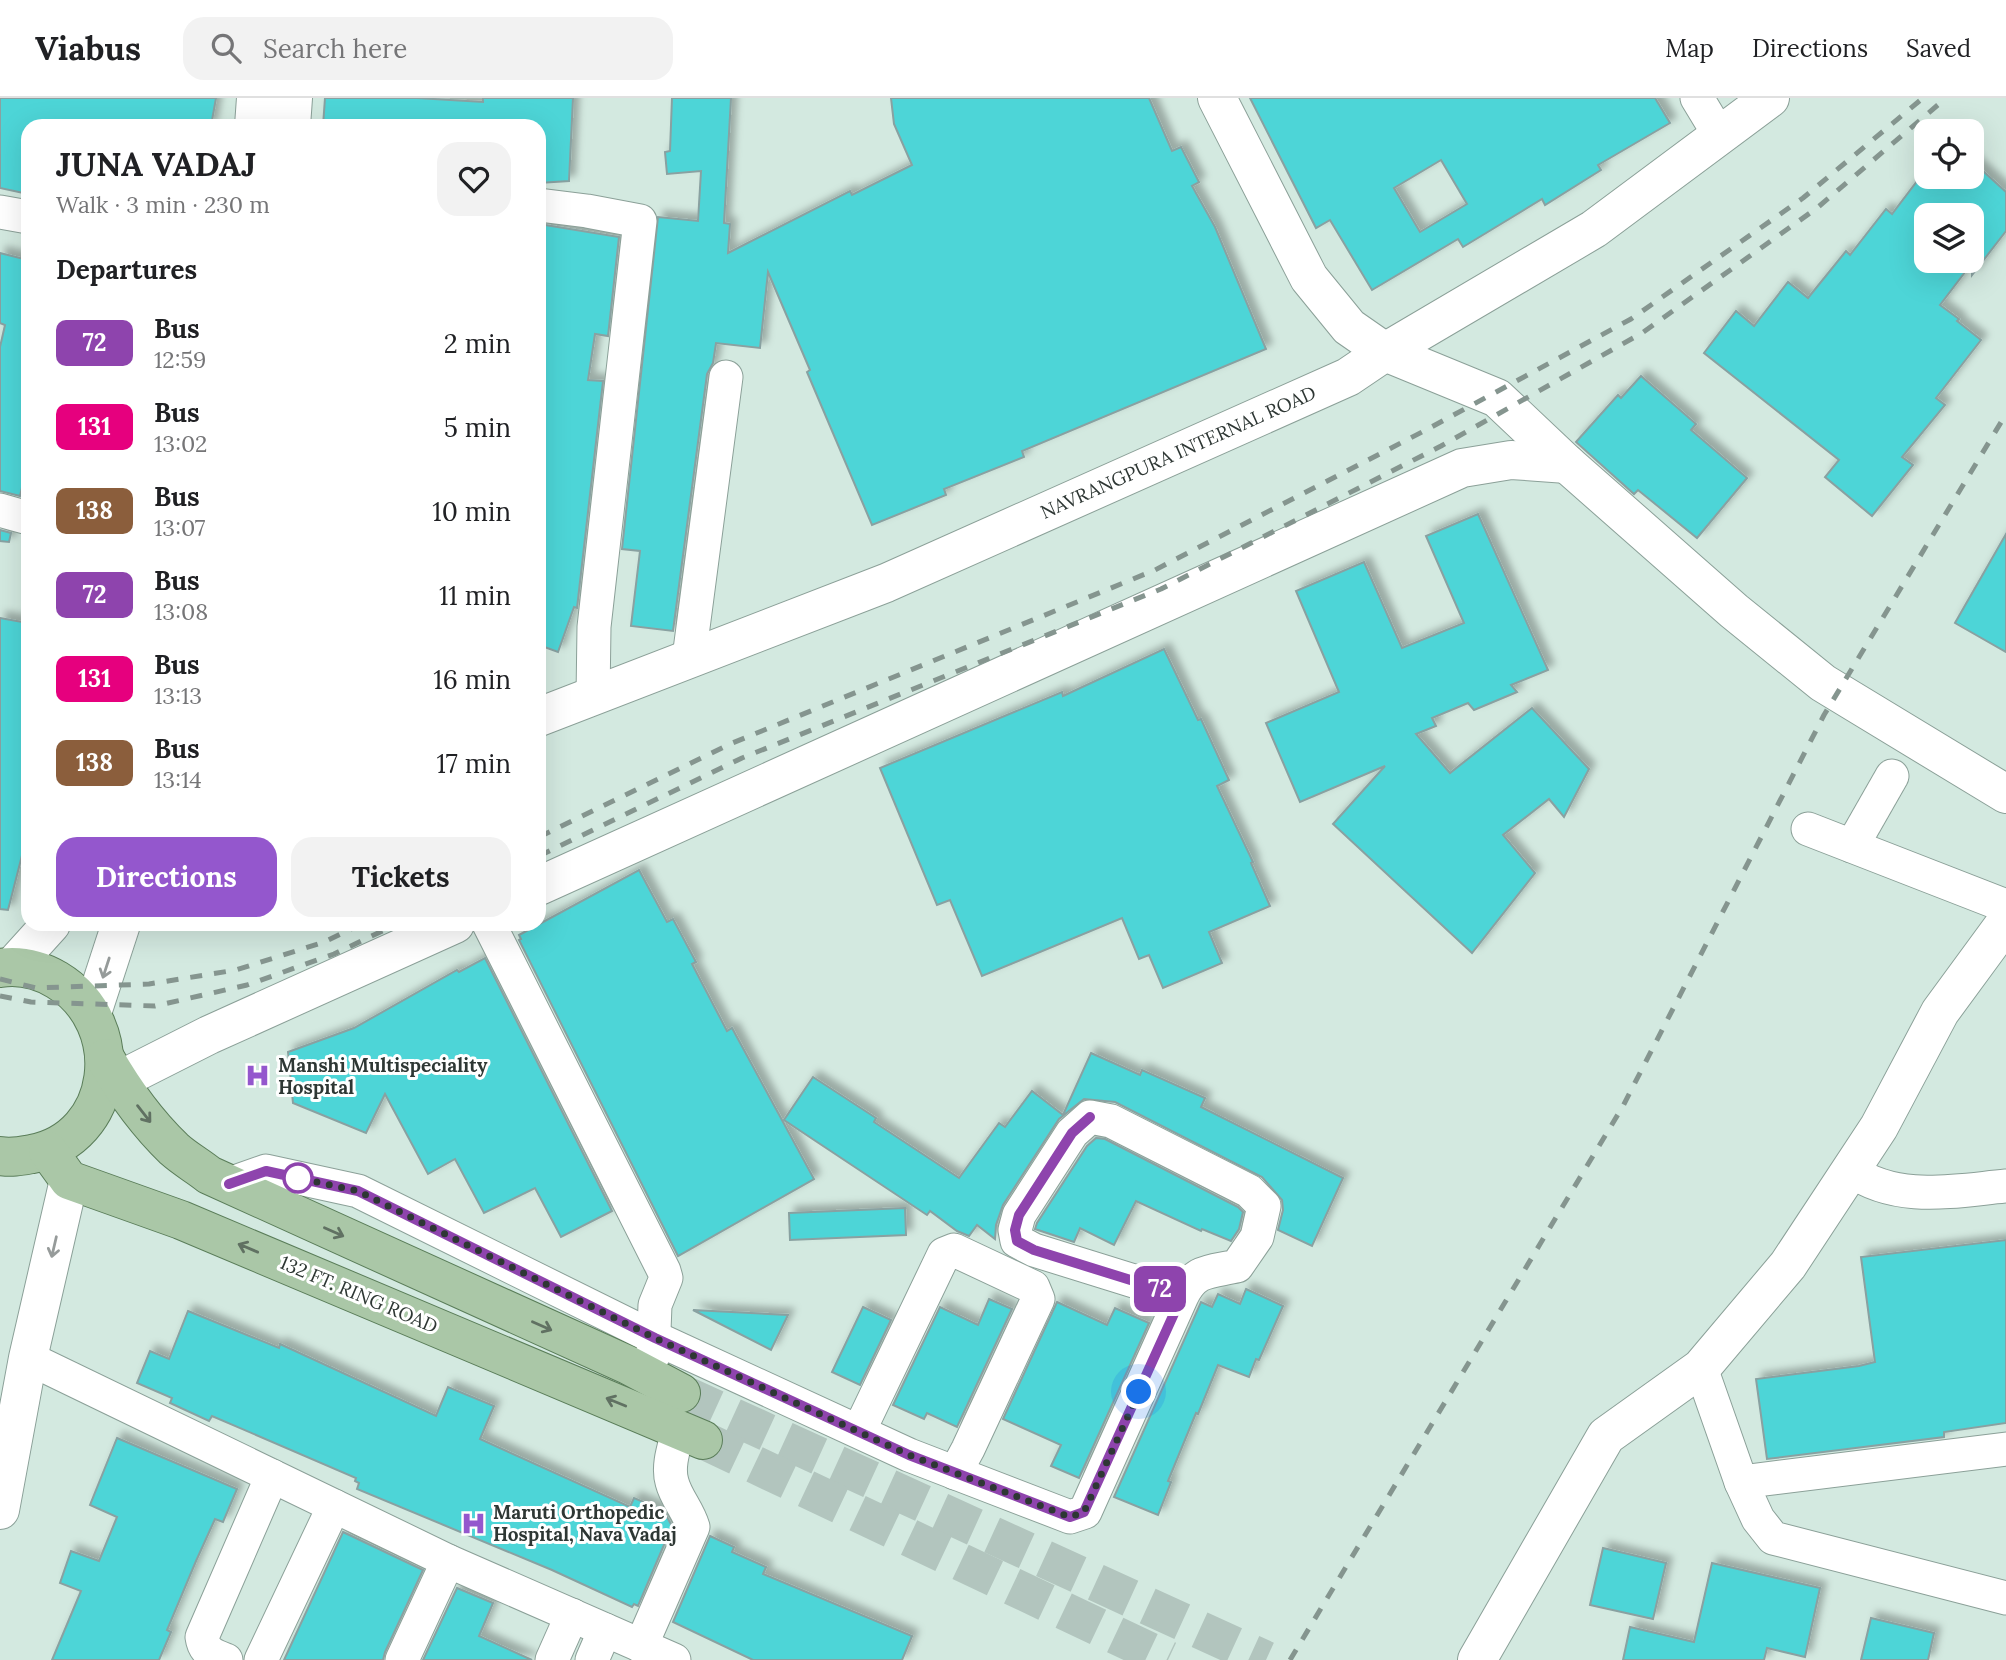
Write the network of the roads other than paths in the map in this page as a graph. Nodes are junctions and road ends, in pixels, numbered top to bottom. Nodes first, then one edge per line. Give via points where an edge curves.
1 (256, 98) edge
2 (293, 98) edge
3 (1217, 98) edge
4 (1697, 98) edge
5 (1770, 98) edge
6 (254, 119) edge
7 (291, 119) edge
8 (1720, 136) junction
9 (546, 206) edge
10 (0, 212) edge
11 (21, 216) edge
12 (1385, 352) junction
13 (726, 377) dead end
14 (1567, 464) junction
15 (0, 510) edge
16 (21, 516) edge
17 (689, 658) junction
18 (593, 697) junction
19 (546, 714) edge
20 (1892, 776) dead end
21 (2006, 794) edge
22 (1808, 829) dead end
23 (1852, 846) junction
24 (546, 883) edge
25 (2006, 906) edge
26 (2006, 922) edge
27 (44, 931) edge
28 (119, 931) edge
29 (439, 931) edge
30 (493, 931) edge
31 (6, 967) edge
32 (92, 1013) junction
33 (112, 1069) junction
34 (0, 1156) edge
35 (59, 1166) junction
36 (1850, 1170) junction
37 (229, 1184) junction
38 (2006, 1186) edge
39 (1182, 1296) junction
40 (655, 1338) junction
41 (28, 1358) junction
42 (1701, 1368) junction
43 (679, 1410) junction
44 (859, 1432) junction
45 (2006, 1450) edge
46 (955, 1473) junction
47 (272, 1476) junction
48 (1741, 1482) junction
49 (334, 1506) junction
50 (0, 1510) edge
51 (448, 1561) junction
52 (2006, 1598) edge
53 (572, 1615) junction
54 (606, 1630) junction
55 (641, 1646) junction
56 (226, 1660) edge
57 (261, 1660) edge
58 (402, 1660) edge
59 (552, 1660) edge
60 (592, 1660) edge
61 (674, 1660) edge
62 (1477, 1660) edge

1 - 6 street
2 - 7 street
3 - 12 street via 1309,278 1349,327
4 - 8 street
5 - 8 street, NAVRANGPURA INTERNAL ROAD
8 - 12 street, NAVRANGPURA INTERNAL ROAD via 1594,229
9 - 18 street via 640,221 594,627
10 - 11 street
12 - 14 street via 1497,398
12 - 17 street, NAVRANGPURA INTERNAL ROAD via 1348,377 886,583
13 - 17 street
14 - 21 street via 1823,683
14 - 24 street via 1511,460 1462,468
15 - 16 street
17 - 18 street, NAVRANGPURA INTERNAL ROAD
18 - 19 street, NAVRANGPURA INTERNAL ROAD
20 - 23 street
22 - 23 street
23 - 25 street
26 - 36 street via 1940,1012 1879,1127
27 - 31 street
28 -> 32 street
29 - 33 street via 209,1035
30 - 40 street via 664,1271 666,1278 655,1305
31 - 32 main road via 44,973 71,989
32 - 33 main road
33 - 35 main road via 90,1114 70,1136
33 -> 37 main road via 148,1121 175,1150
34 - 35 main road
35 -> 41 street
43 -> 35 main road, 132 FT. RING ROAD via 181,1220
36 - 38 street via 1891,1190 1937,1193
36 - 42 street via 1788,1265
37 - 40 street via 266,1171 358,1191
37 -> 43 main road via 628,1365
39 - 39 street via 1199,1273 1237,1266 1257,1237 1264,1206 1249,1191 1111,1121 1090,1117 1072,1133 1019,1215 1017,1241
39 - 46 street via 1084,1512 1070,1517 1060,1514
40 - 43 street
40 - 44 street
41 - 47 street
41 - 50 street
42 - 48 street
42 - 62 street via 1606,1436
43 - 55 street via 671,1482 693,1527
44 - 46 street
44 - 46 street via 944,1254 954,1250 1033,1287 1038,1298
45 - 48 street
47 - 49 street
47 - 56 street via 202,1637 210,1654
48 - 52 street via 1758,1519 1773,1538
49 - 51 street
49 - 57 street
51 - 53 street
51 - 58 street
53 - 54 street
53 - 59 street
54 - 55 street
54 - 60 street
55 - 61 street

